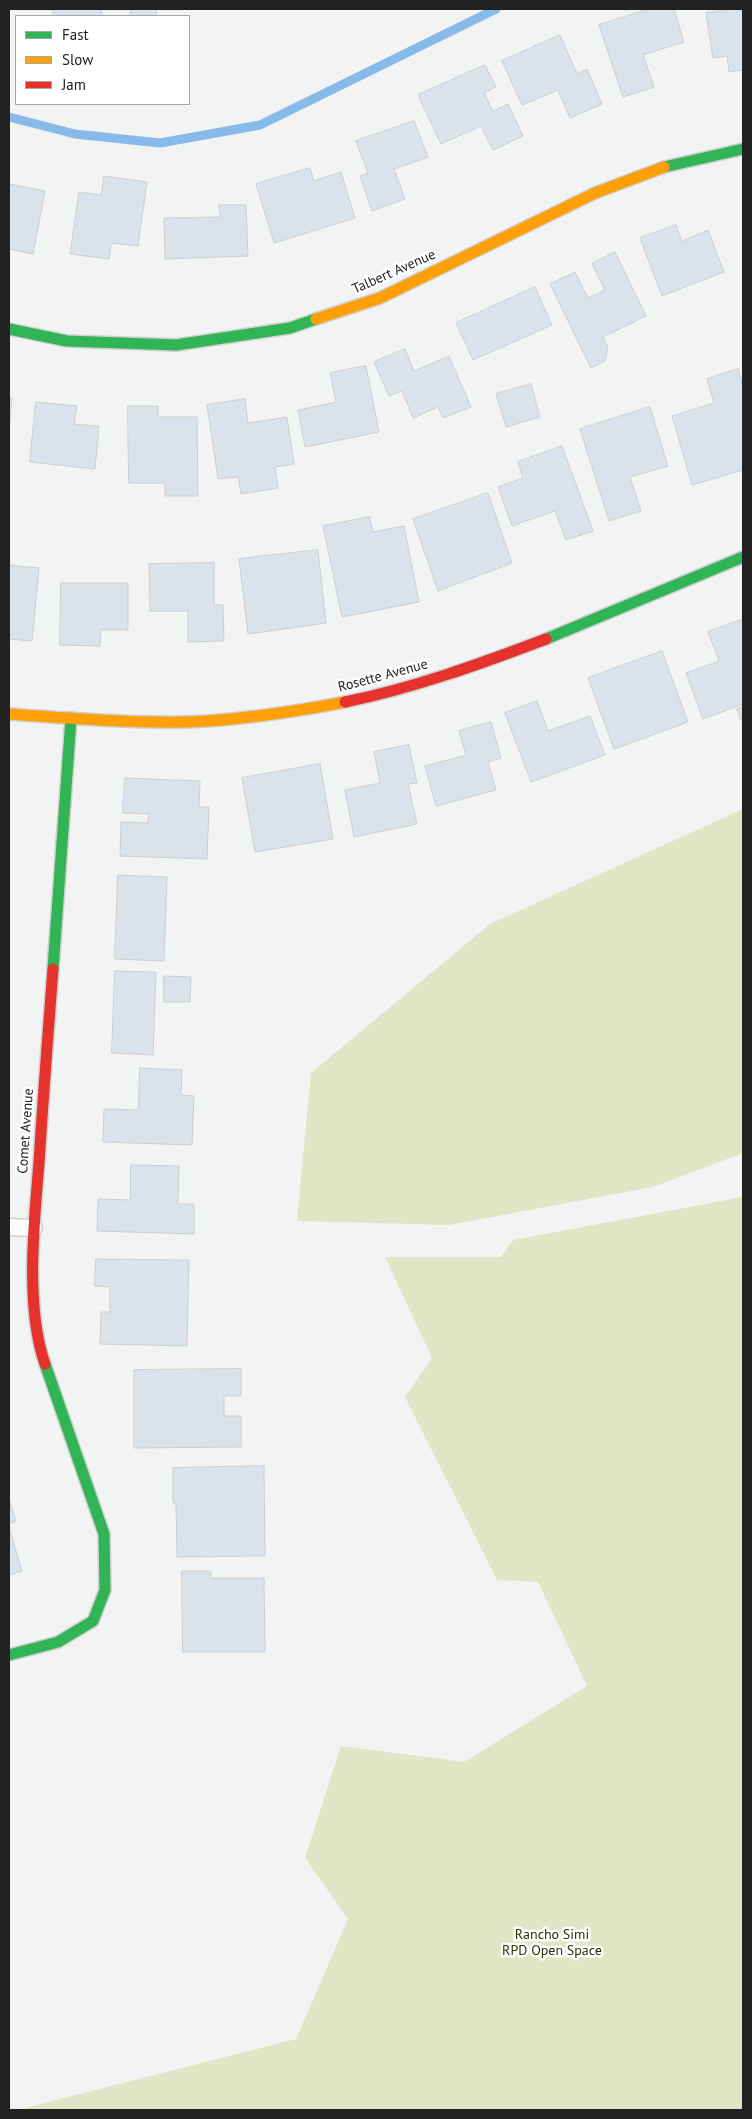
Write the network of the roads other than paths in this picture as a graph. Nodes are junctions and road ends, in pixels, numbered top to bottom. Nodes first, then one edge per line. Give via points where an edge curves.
1 (743, 149) edge
2 (9, 329) edge
3 (743, 557) edge
4 (9, 714) edge
5 (71, 718) junction
6 (9, 1227) edge
7 (34, 1228) junction
8 (9, 1655) edge

1 - 2 street, Talbert Avenue via 656,169 604,190 380,298 290,328 176,345 67,342
3 - 5 street, Rosette Avenue via 501,656 403,688 319,707 244,718 163,723
4 - 5 street, Rosette Avenue
5 - 7 street, Comet Avenue
6 - 7 lane
7 - 8 street, Comet Avenue via 34,1305 40,1350 104,1534 105,1590 93,1621 58,1642

